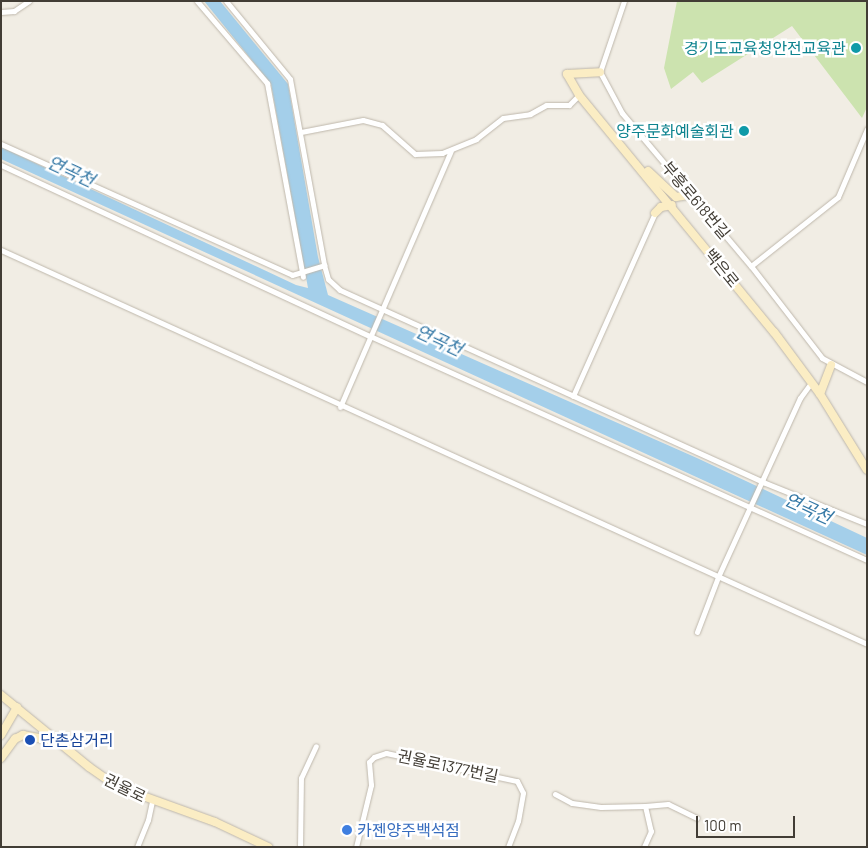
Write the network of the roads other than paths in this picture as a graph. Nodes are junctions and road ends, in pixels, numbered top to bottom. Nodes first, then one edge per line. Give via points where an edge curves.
1 (29, 1) edge
2 (197, 1) edge
3 (226, 1) edge
4 (624, 1) edge
5 (1, 12) edge
6 (600, 72) junction
7 (579, 95) junction
8 (867, 129) edge
9 (301, 132) junction
10 (1, 144) edge
11 (451, 151) junction
12 (629, 154) junction
13 (1, 165) edge
14 (691, 195) junction
15 (673, 207) junction
16 (655, 213) joint
17 (1, 250) edge
18 (324, 265) junction
19 (750, 266) junction
20 (303, 274) junction
21 (380, 310) junction
22 (370, 336) junction
23 (831, 365) junction
24 (867, 382) edge
25 (811, 384) junction
26 (820, 394) junction
27 (574, 396) junction
28 (340, 407) junction
29 (867, 470) edge
30 (763, 482) junction
31 (751, 510) junction
32 (867, 524) edge
33 (867, 560) edge
34 (718, 577) junction
35 (697, 632) dead end
36 (867, 644) edge
37 (1, 695) edge
38 (17, 707) junction
39 (1, 735) edge
40 (60, 742) junction
41 (316, 746) dead end
42 (1, 758) edge
43 (555, 794) dead end
44 (152, 801) junction
45 (645, 806) junction
46 (697, 818) dead end
47 (137, 847) edge
48 (268, 847) edge
49 (300, 847) edge
50 (356, 847) edge
51 (508, 847) edge
52 (644, 847) edge

1 - 5 street via 14,11
2 - 20 street via 267,83
3 - 9 street via 290,79
4 - 6 street
6 - 7 street, 백은로 via 567,74
6 - 14 street, 부흥로618번길 via 622,113
7 - 11 street via 569,105 546,106 530,114 503,118 476,139
7 - 12 street, 백은로
8 - 19 street via 838,197
9 - 11 street via 363,120 382,125 415,154
9 - 18 street
10 - 20 street via 292,275
11 - 21 street
12 - 14 street via 676,197
12 - 15 street, 백은로
13 - 22 street
14 - 15 street
14 - 19 street, 부흥로618번길
15 - 16 street via 661,207
15 - 25 street, 백은로 via 774,332
16 - 27 street
17 - 28 street
18 - 20 street
18 - 21 street via 328,279 340,290
19 - 23 street, 부흥로618번길 via 806,340
21 - 22 street
21 - 27 street
22 - 28 street
22 - 31 street
23 - 24 street, 부흥로618번길
23 - 26 street
25 - 26 street, 백은로
25 - 30 street via 800,398
26 - 29 street, 백은로
27 - 30 street
28 - 34 street
30 - 31 street
30 - 32 street
31 - 33 street
31 - 34 street
34 - 35 street
34 - 36 street
37 - 38 street, 권율로
38 - 39 street
38 - 40 street, 권율로
40 - 42 street via 23,735 15,739
40 - 44 street, 권율로 via 99,775
41 - 49 street via 301,778
43 - 45 street via 572,803 601,807
44 - 47 street
44 - 48 street, 권율로 via 214,822
45 - 46 street via 668,804
45 - 52 street via 651,831
50 - 51 street, 권율로1377번길 via 371,785 369,762 386,753 517,782 523,793 518,821

